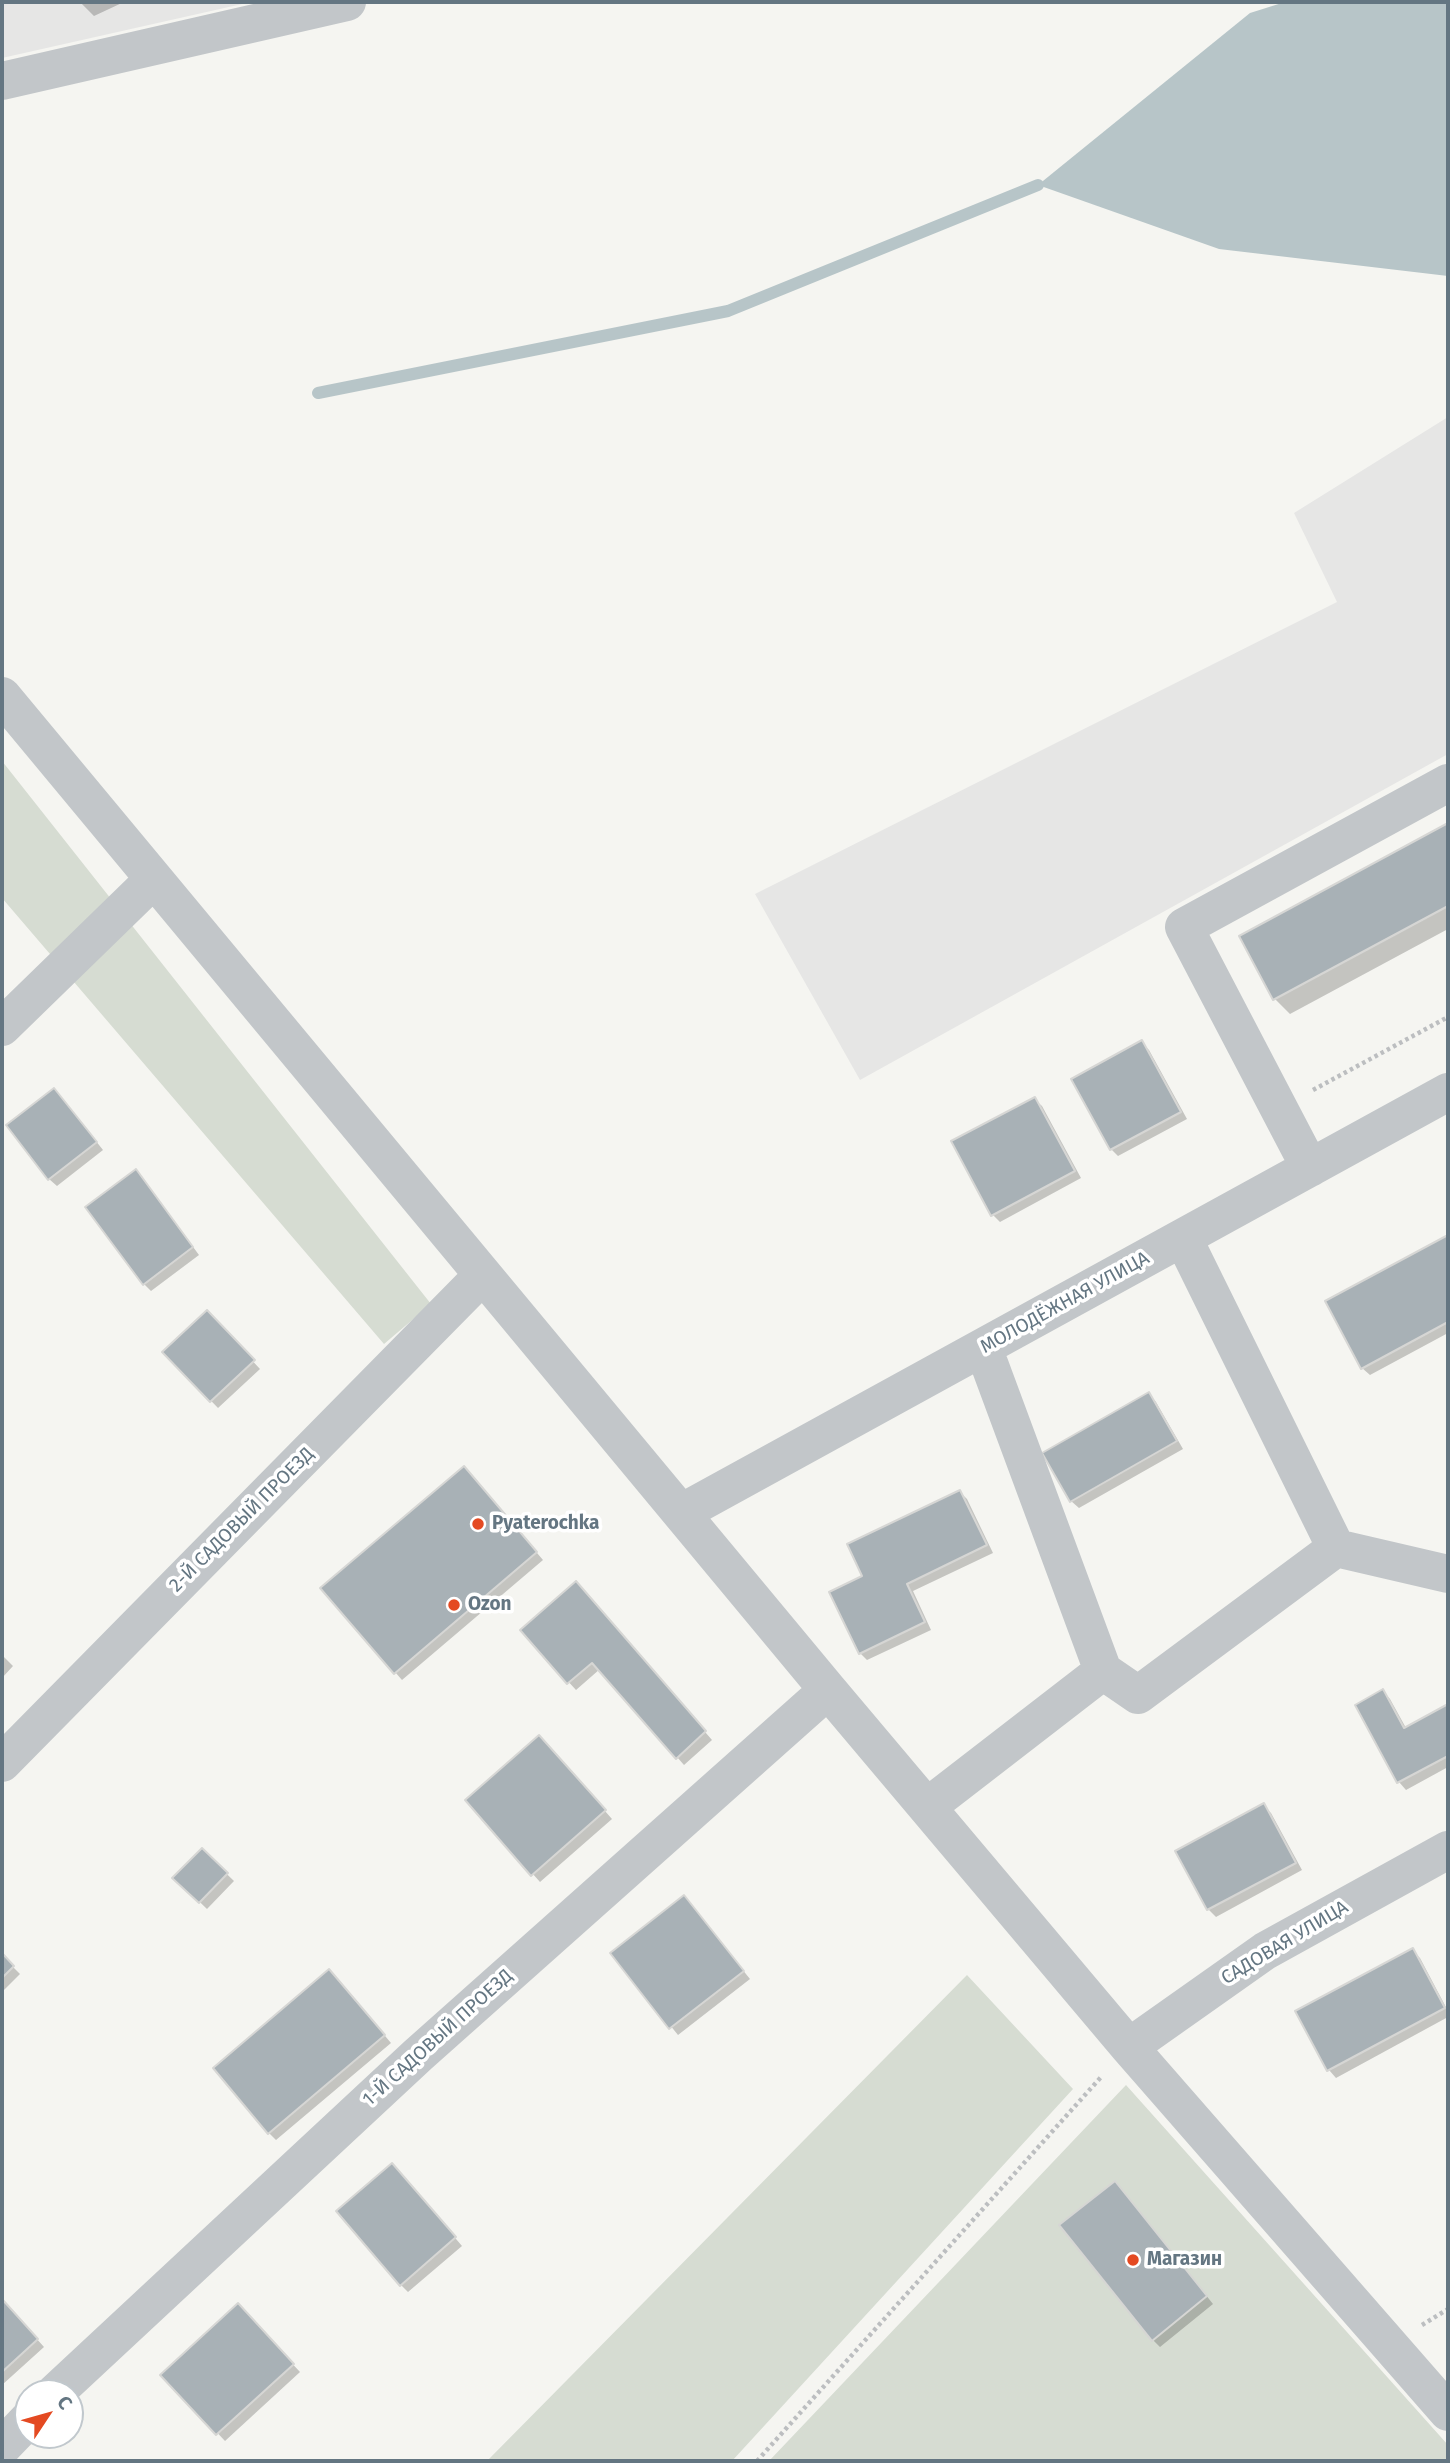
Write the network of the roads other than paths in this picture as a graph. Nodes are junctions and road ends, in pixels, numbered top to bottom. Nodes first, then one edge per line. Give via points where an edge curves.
1 (347, 2) edge
2 (2, 81) edge
3 (2, 696) edge
4 (1448, 783) edge
5 (154, 879) junction
6 (2, 1027) edge
7 (1448, 1093) edge
8 (1310, 1168) junction
9 (1183, 1238) junction
10 (482, 1276) junction
11 (983, 1347) junction
12 (681, 1513) junction
13 (1336, 1548) junction
14 (1448, 1574) edge
15 (1103, 1671) junction
16 (828, 1690) junction
17 (2, 1763) edge
18 (927, 1807) junction
19 (1448, 1850) edge
20 (1129, 2047) junction
21 (70, 2379) edge
22 (1448, 2412) edge

1 - 2 street
3 - 5 street
4 - 8 street via 1184,927
5 - 6 street
5 - 10 street
7 - 8 street, МОЛОДЁЖНАЯ УЛИЦА
8 - 9 street, МОЛОДЁЖНАЯ УЛИЦА
9 - 11 street, МОЛОДЁЖНАЯ УЛИЦА
9 - 13 street
10 - 12 street
10 - 17 street, 2-Й САДОВЫЙ ПРОЕЗД
11 - 12 street, МОЛОДЁЖНАЯ УЛИЦА
11 - 15 street
12 - 16 street
13 - 14 street
13 - 15 street via 1138,1695
15 - 18 street
16 - 18 street
16 - 21 street, 1-Й САДОВЫЙ ПРОЕЗД via 418,2054
18 - 20 street
19 - 20 street, САДОВАЯ УЛИЦА via 1265,1951
20 - 22 street

